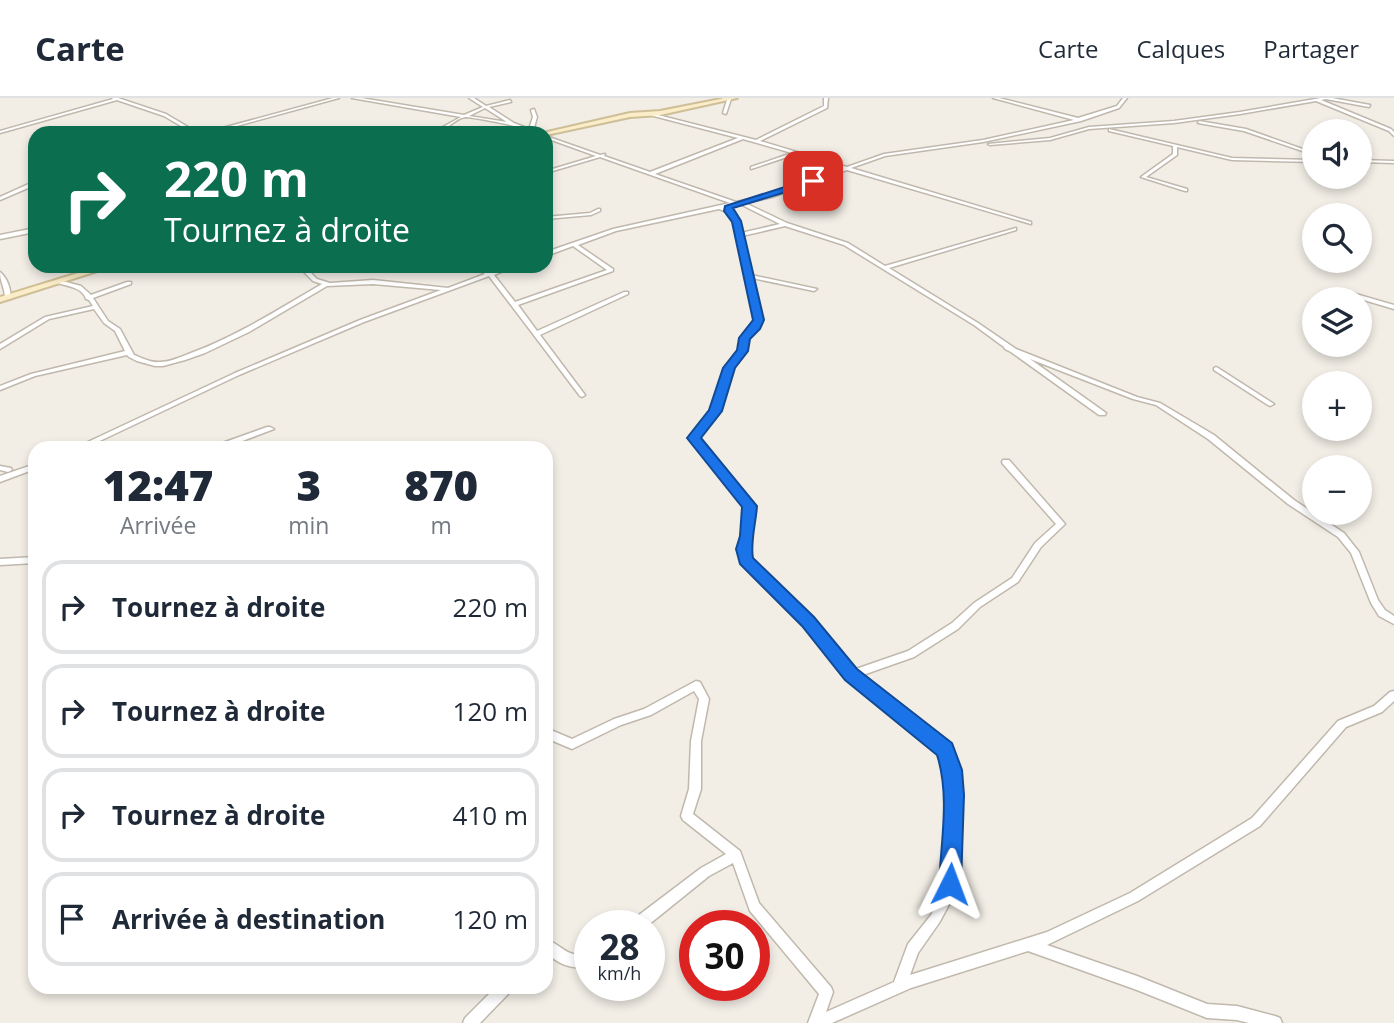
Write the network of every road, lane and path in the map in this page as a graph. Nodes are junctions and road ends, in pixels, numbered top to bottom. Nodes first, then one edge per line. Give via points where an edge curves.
1 (115, 98) edge
2 (337, 98) edge
3 (354, 98) edge
4 (396, 98) edge
5 (471, 98) edge
6 (729, 98) edge
7 (825, 98) edge
8 (995, 98) edge
9 (1125, 98) edge
10 (1326, 98) edge
11 (1315, 99) edge
12 (510, 101) dead end
13 (389, 104) junction
14 (1369, 106) dead end
15 (484, 107) junction
16 (533, 110) dead end
17 (725, 113) dead end
18 (651, 114) junction
19 (469, 116) junction
20 (1079, 119) junction
21 (256, 120) junction
22 (1187, 120) junction
23 (1088, 121) junction
24 (513, 124) junction
25 (185, 126) edge
26 (233, 126) edge
27 (246, 126) edge
28 (444, 126) edge
29 (518, 126) edge
30 (534, 126) edge
31 (1098, 127) junction
32 (0, 132) edge
33 (553, 133) edge
34 (1394, 135) edge
35 (553, 137) edge
36 (744, 137) junction
37 (757, 141) junction
38 (1175, 145) junction
39 (946, 147) junction
40 (1302, 150) edge
41 (796, 152) junction
42 (603, 155) junction
43 (1302, 161) edge
44 (1372, 161) edge
45 (1394, 162) edge
46 (753, 168) dead end
47 (848, 168) junction
48 (553, 170) edge
49 (652, 173) junction
50 (28, 186) edge
51 (1185, 190) dead end
52 (0, 199) edge
53 (737, 203) junction
54 (719, 207) junction
55 (598, 210) dead end
56 (729, 211) junction
57 (553, 217) edge
58 (1029, 223) dead end
59 (785, 224) junction
60 (1014, 229) dead end
61 (28, 231) edge
62 (739, 235) junction
63 (0, 237) edge
64 (573, 244) junction
65 (553, 251) edge
66 (0, 267) edge
67 (884, 268) junction
68 (87, 273) edge
69 (308, 273) edge
70 (0, 274) edge
71 (490, 274) joint
72 (749, 276) junction
73 (59, 282) junction
74 (129, 283) dead end
75 (326, 284) junction
76 (449, 289) junction
77 (814, 289) dead end
78 (626, 293) dead end
79 (88, 298) junction
80 (4, 299) edge
81 (1372, 301) edge
82 (514, 304) junction
83 (97, 307) junction
84 (1394, 307) edge
85 (536, 334) junction
86 (0, 347) edge
87 (1007, 348) junction
88 (130, 352) junction
89 (1216, 369) dead end
90 (0, 388) edge
91 (582, 395) dead end
92 (1270, 404) dead end
93 (1102, 413) dead end
94 (270, 429) dead end
95 (94, 441) edge
96 (237, 441) edge
97 (1006, 462) dead end
98 (28, 469) edge
99 (0, 479) edge
100 (28, 560) edge
101 (0, 562) edge
102 (1394, 620) edge
103 (851, 675) junction
104 (1394, 695) edge
105 (553, 736) edge
106 (736, 855) junction
107 (656, 910) edge
108 (1029, 945) junction
109 (553, 950) edge
110 (574, 960) edge
111 (899, 987) junction
112 (498, 994) edge
113 (470, 1023) edge
114 (816, 1023) edge
115 (1275, 1023) edge

1 - 25 street
1 - 32 street
2 - 21 street
3 - 13 street
4 - 13 street
5 - 15 street
6 - 17 street
6 - 18 main road
7 - 37 street via 826,107
8 - 20 street
9 - 23 street via 1118,107
10 - 11 street
10 - 14 street
11 - 22 street
11 - 34 street
12 - 15 street
13 - 19 street
15 - 19 street
15 - 24 street
16 - 30 street
18 - 33 main road
18 - 36 street
19 - 24 street
19 - 28 street
20 - 23 street
20 - 39 street
21 - 26 street
21 - 27 street
22 - 31 street
22 - 40 street via 1245,130
23 - 31 street
24 - 29 street
31 - 38 street
31 - 39 street via 1045,139
35 - 42 street
36 - 37 street
36 - 49 street
37 - 41 street
38 - 43 street via 1232,159
38 - 51 street via 1175,154 1143,177
39 - 47 street via 896,152
41 - 46 street
41 - 47 street
42 - 48 street
42 - 49 street
44 - 45 street
47 - 53 street
47 - 58 street
49 - 53 street
50 - 52 street
53 - 54 street
53 - 56 street via 729,206
53 - 59 street
54 - 56 street
54 - 64 street
55 - 57 street
56 - 62 street
59 - 62 street
59 - 67 street via 846,244
60 - 67 street
61 - 63 street
62 - 72 street
64 - 65 street
64 - 82 street via 611,270
66 - 70 street
67 - 87 street
68 - 73 main road
69 - 75 street
70 - 80 street via 8,290
71 - 76 street
71 - 82 street
72 - 77 street
72 - 103 street via 757,326 744,338 742,351 729,368 716,411 694,438 750,506 743,549 746,560 808,621
73 - 79 street via 81,289
73 - 80 main road
74 - 79 street
75 - 76 street via 373,282
75 - 88 street via 258,324 178,359 160,365
76 - 95 street via 272,358
78 - 85 street
79 - 83 street
81 - 84 street
82 - 85 street
83 - 86 street via 47,318
83 - 88 street
85 - 91 street
87 - 93 street
87 - 102 street via 1158,404 1211,437 1291,502 1341,535 1355,552 1374,601
88 - 90 street via 33,374
89 - 92 street
94 - 96 street
97 - 103 street via 1061,524 1038,545 1015,580 955,626 911,654
98 - 99 street
100 - 101 street
103 - 111 street via 936,740 946,750 952,770 954,825 947,897 913,949
104 - 108 street via 1378,709 1342,724 1256,822 1134,897
105 - 106 street via 572,744 696,685 704,699 696,741 695,789 687,816
106 - 107 street via 705,872
106 - 114 street via 754,907 826,992
108 - 111 street
108 - 115 street via 1207,1011
109 - 110 street
111 - 114 street
112 - 113 street

